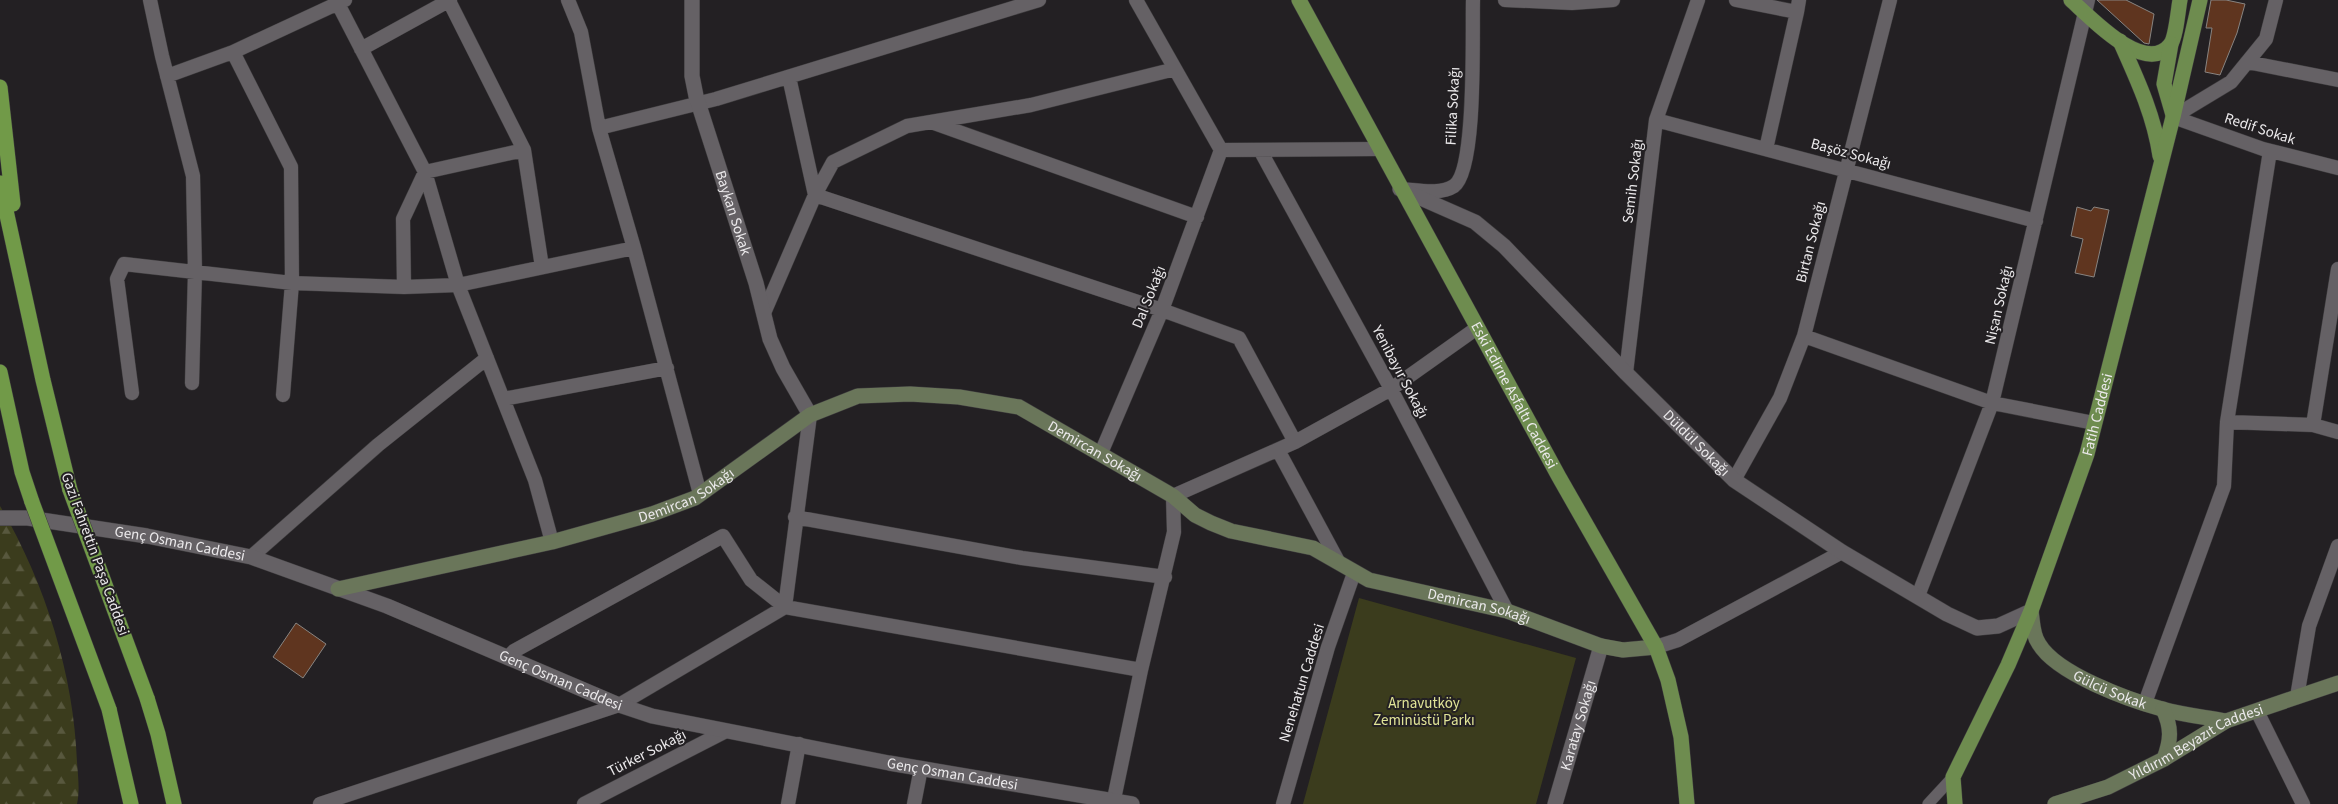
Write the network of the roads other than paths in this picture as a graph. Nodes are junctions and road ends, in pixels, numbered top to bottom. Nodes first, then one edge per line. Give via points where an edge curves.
1 (150, 0) edge
2 (450, 0) edge
3 (568, 0) edge
4 (692, 0) edge
5 (1039, 0) edge
6 (1136, 0) edge
7 (1299, 0) edge
8 (1473, 0) edge
9 (1505, 0) edge
10 (1613, 0) edge
11 (1698, 0) edge
12 (1736, 0) edge
13 (1890, 0) edge
14 (2071, 0) edge
15 (2180, 0) edge
16 (2200, 0) edge
17 (2276, 0) edge
18 (340, 1) edge
19 (1573, 2) edge
20 (1798, 6) edge
21 (2087, 7) edge
22 (2119, 40) junction
23 (2171, 44) junction
24 (361, 50) junction
25 (233, 52) junction
26 (2247, 62) junction
27 (1175, 69) junction
28 (167, 76) junction
29 (788, 77) junction
30 (2338, 80) edge
31 (0, 87) edge
32 (698, 103) junction
33 (2173, 116) junction
34 (1656, 120) junction
35 (930, 122) junction
36 (599, 128) junction
37 (1766, 148) junction
38 (1379, 149) junction
39 (524, 150) junction
40 (1221, 150) junction
41 (1260, 150) junction
42 (2270, 151) junction
43 (2161, 164) junction
44 (2338, 168) edge
45 (1847, 170) junction
46 (425, 172) junction
47 (0, 183) edge
48 (1400, 189) junction
49 (815, 195) junction
50 (1197, 217) junction
51 (2036, 221) junction
52 (634, 248) junction
53 (19, 266) junction
54 (542, 267) junction
55 (2338, 269) edge
56 (195, 272) junction
57 (292, 283) junction
58 (458, 285) junction
59 (404, 287) junction
60 (1162, 310) junction
61 (764, 313) junction
62 (1477, 328) junction
63 (1804, 336) junction
64 (487, 358) junction
65 (667, 368) junction
66 (0, 372) edge
67 (1626, 373) junction
68 (192, 383) dead end
69 (1391, 389) junction
70 (132, 393) dead end
71 (283, 395) dead end
72 (503, 399) junction
73 (1992, 403) junction
74 (810, 415) junction
75 (2227, 422) junction
76 (2094, 423) junction
77 (2313, 425) junction
78 (2338, 432) edge
79 (1295, 442) junction
80 (1278, 450) junction
81 (1101, 452) junction
82 (1734, 480) junction
83 (700, 494) junction
84 (1173, 496) junction
85 (795, 517) junction
86 (0, 518) edge
87 (552, 542) junction
88 (2338, 546) edge
89 (1842, 552) junction
90 (251, 557) junction
91 (1339, 563) junction
92 (1354, 573) junction
93 (1164, 577) junction
94 (338, 589) junction
95 (1918, 596) junction
96 (785, 607) junction
97 (1508, 611) junction
98 (2031, 611) junction
99 (1601, 646) junction
100 (1656, 647) junction
101 (508, 657) junction
102 (1141, 670) junction
103 (2338, 683) edge
104 (2298, 697) junction
105 (2145, 704) junction
106 (619, 705) junction
107 (2162, 709) junction
108 (2256, 711) junction
109 (2226, 721) junction
110 (726, 731) junction
111 (799, 744) junction
112 (2164, 758) junction
113 (920, 768) junction
114 (1953, 777) junction
115 (1114, 799) junction
116 (2302, 803) edge
117 (131, 804) edge
118 (174, 804) edge
119 (320, 804) edge
120 (584, 804) edge
121 (788, 804) edge
122 (914, 804) edge
123 (1132, 804) edge
124 (1283, 804) edge
125 (1555, 804) edge
126 (1688, 804) edge
127 (1928, 804) edge
128 (1955, 804) edge
129 (2055, 804) edge

1 - 28 street
2 - 24 street
2 - 39 street
3 - 36 street via 582,32
4 - 32 street, Baykan Sokak via 692,76
5 - 29 street
6 - 27 street
7 - 38 main road, Eski Edirne Asfaltı Caddesi
8 - 48 street, Filika Sokağı via 1472,118 1463,175 1455,185 1442,191
9 - 19 street
10 - 19 street
11 - 34 street, Semih Sokağı
12 - 20 street
13 - 45 street, Birtan Sokağı
14 - 21 main road
15 - 23 main road
16 - 33 main road, Fatih Caddesi
17 - 26 street via 2266,39
18 - 24 street
18 - 25 street
20 - 37 street
21 - 22 main road
21 - 51 street, Nişan Sokağı
22 - 23 main road via 2134,51 2151,56 2161,53
22 - 43 main road via 2148,105
23 - 33 main road via 2164,84
24 - 46 street
25 - 28 street
25 - 57 street via 291,167
26 - 30 street
26 - 33 street via 2231,82
27 - 35 street via 1031,105
27 - 40 street
28 - 56 street via 193,176
29 - 32 street
29 - 49 street
31 - 53 highway
32 - 36 street
32 - 61 street, Baykan Sokak
33 - 42 street, Redif Sokak
33 - 43 main road, Fatih Caddesi
34 - 37 street, Başöz Sokağı
34 - 67 street, Semih Sokağı
35 - 49 street via 907,126 833,162
35 - 50 street
36 - 52 street
37 - 45 street, Başöz Sokağı
38 - 41 street
38 - 48 main road, Eski Edirne Asfaltı Caddesi
39 - 46 street
39 - 54 street
40 - 41 street
40 - 50 street, Dal Sokağı
41 - 69 street, Yenibayır Sokağı
42 - 44 street, Redif Sokak
42 - 75 street
43 - 76 main road, Fatih Caddesi
45 - 51 street, Başöz Sokağı
45 - 63 street, Birtan Sokağı
46 - 58 street
46 - 59 street via 403,219
47 - 53 highway, Gazi Fahrettin Paşa Caddesi
48 - 62 main road, Eski Edirne Asfaltı Caddesi
48 - 67 street, Düldül Sokağı via 1475,222 1504,246
49 - 60 street
49 - 61 street
50 - 60 street, Dal Sokağı
51 - 73 street, Nişan Sokağı
52 - 54 street
52 - 65 street
53 - 118 highway, Gazi Fahrettin Paşa Caddesi, bridge via 70,490 147,698
54 - 58 street
55 - 77 street
56 - 57 street
56 - 68 street
56 - 70 street via 124,264 117,279
57 - 59 street
57 - 71 street
58 - 59 street
58 - 64 street
60 - 79 street via 1239,338
60 - 81 street, Dal Sokağı
61 - 74 street, Baykan Sokak via 770,339 783,368
62 - 69 street
62 - 100 main road, Eski Edirne Asfaltı Caddesi
63 - 73 street
63 - 82 street, Birtan Sokağı via 1780,398
64 - 72 street
64 - 90 street via 378,445
65 - 72 street
65 - 83 street
66 - 117 highway, bridge via 22,472 109,709
67 - 82 street, Düldül Sokağı
69 - 79 street
69 - 97 street, Yenibayır Sokağı
72 - 87 street via 535,480
73 - 76 street
73 - 95 street, Nişan Sokağı
74 - 81 main road, Demircan Sokağı via 858,396 910,394 990,400 1019,407
74 - 83 main road, Demircan Sokağı
74 - 85 street
75 - 77 street
75 - 105 street via 2224,486
76 - 98 main road, Fatih Caddesi
77 - 78 street
79 - 80 street
80 - 84 street
80 - 91 street
81 - 84 main road, Demircan Sokağı
82 - 89 street, Düldül Sokağı
83 - 87 main road, Demircan Sokağı via 624,523
84 - 91 main road, Demircan Sokağı via 1194,515 1211,523 1313,548
84 - 93 street via 1174,532
85 - 93 street via 1022,558
85 - 96 street
86 - 90 street, Genç Osman Caddesi via 28,518 147,536
87 - 94 main road, Demircan Sokağı
88 - 104 street via 2309,626
89 - 95 street, Düldül Sokağı
89 - 100 street, Demircan Sokağı via 1678,640
90 - 94 street, Genç Osman Caddesi
91 - 92 main road, Demircan Sokağı
92 - 97 main road, Demircan Sokağı via 1369,580
92 - 124 street, Nenehatun Caddesi via 1328,647
93 - 102 street
94 - 101 street, Genç Osman Caddesi
95 - 98 street, Düldül Sokağı via 1977,628 1998,626
96 - 101 street via 751,580 723,536
96 - 102 street
96 - 106 street
97 - 99 main road, Demircan Sokağı
98 - 105 main road, Gülcü Sokak via 2034,634 2048,654 2069,671
98 - 114 main road, Fatih Caddesi
99 - 100 main road, Demircan Sokağı via 1623,650
99 - 125 street, Karatay Sokağı
100 - 126 main road, Eski Edirne Asfaltı Caddesi via 1668,680 1681,737
101 - 106 street, Genç Osman Caddesi
102 - 115 street
103 - 104 main road, Yıldırım Beyazıt Caddesi
104 - 108 main road, Yıldırım Beyazıt Caddesi
105 - 107 main road, Gülcü Sokak
106 - 110 street, Genç Osman Caddesi via 652,716
106 - 119 street
107 - 109 main road, Gülcü Sokak
107 - 112 main road via 2170,728
108 - 109 main road, Yıldırım Beyazıt Caddesi
108 - 116 street
109 - 112 main road, Yıldırım Beyazıt Caddesi
110 - 111 street, Genç Osman Caddesi
110 - 120 street, Türker Sokağı
111 - 113 street, Genç Osman Caddesi
111 - 121 street
112 - 129 main road, Yıldırım Beyazıt Caddesi via 2108,786
113 - 115 street, Genç Osman Caddesi
113 - 122 street
114 - 127 street, Fatih Caddesi
114 - 128 main road
115 - 123 street, Genç Osman Caddesi

